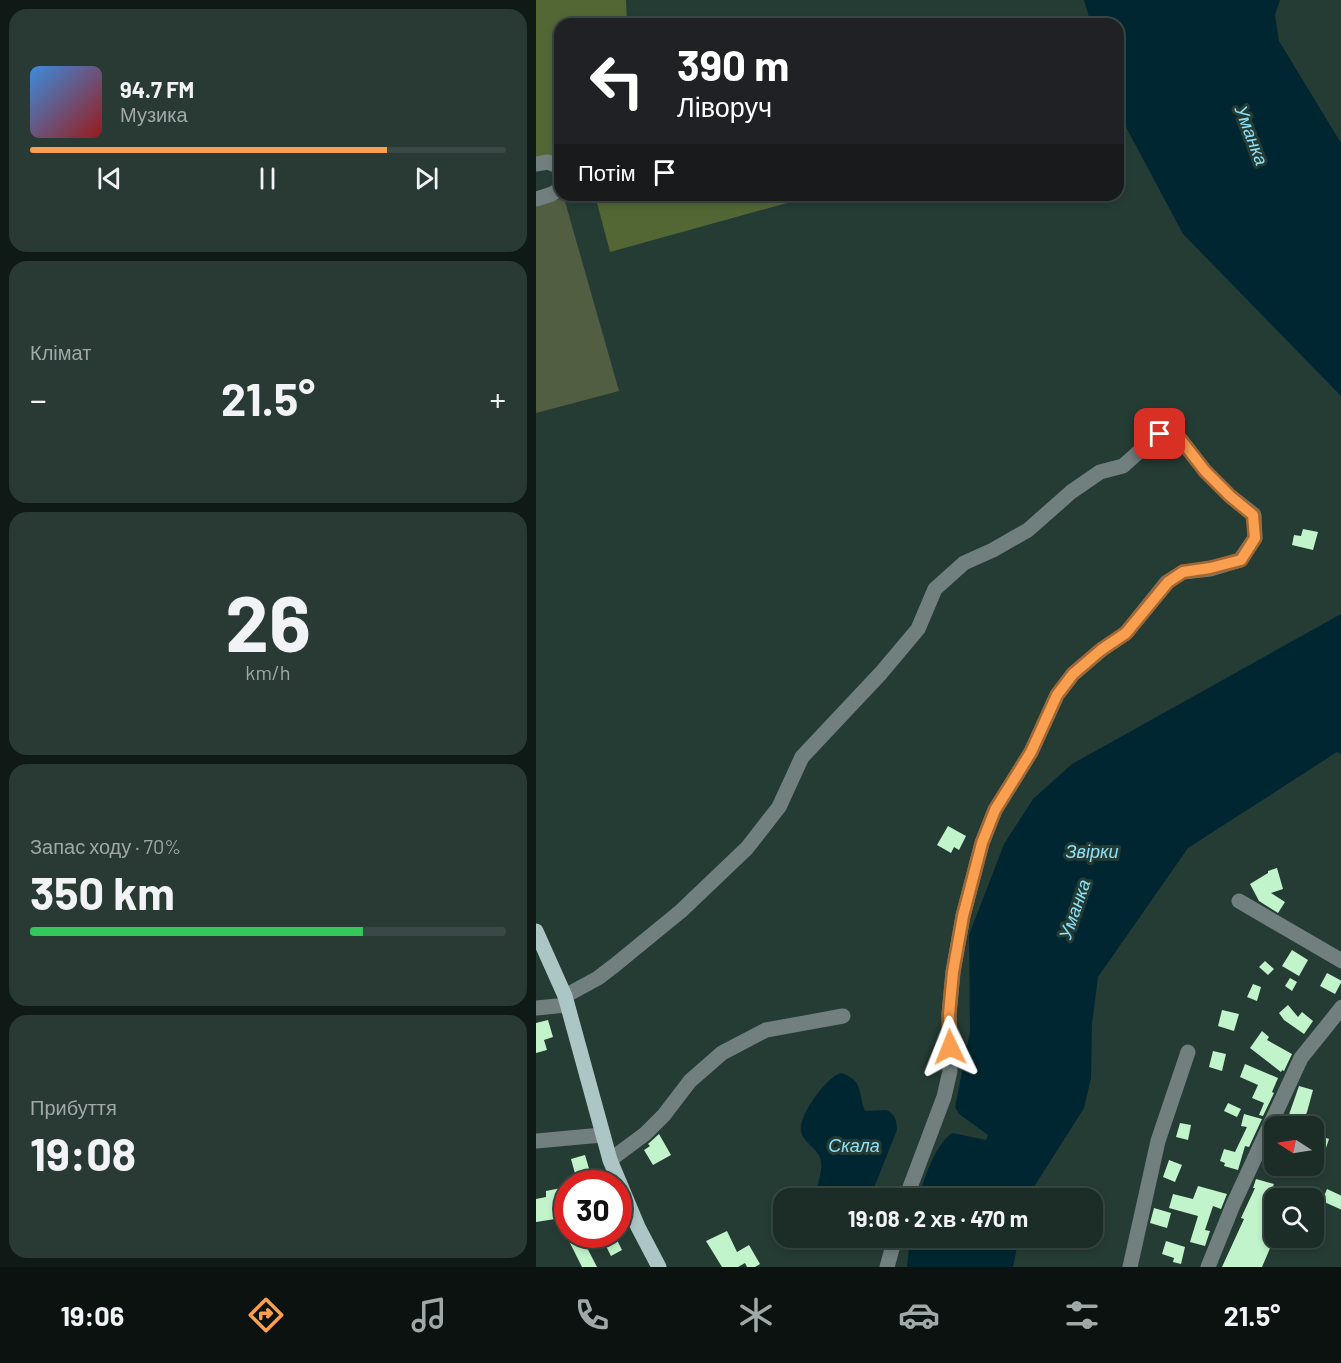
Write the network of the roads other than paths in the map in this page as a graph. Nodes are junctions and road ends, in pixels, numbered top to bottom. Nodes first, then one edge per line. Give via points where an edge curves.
1 (536, 164) edge
2 (554, 164) edge
3 (554, 193) edge
4 (536, 199) edge
5 (1239, 901) dead end
6 (536, 931) edge
7 (1342, 961) edge
8 (566, 1000) junction
9 (1342, 1007) edge
10 (536, 1008) edge
11 (843, 1016) dead end
12 (1188, 1052) dead end
13 (602, 1135) junction
14 (536, 1141) edge
15 (610, 1160) junction
16 (910, 1188) edge
17 (892, 1248) edge
18 (659, 1267) edge
19 (887, 1267) edge
20 (1130, 1267) edge
21 (1208, 1267) edge

1 - 2 street
3 - 4 street
5 - 7 street
6 - 8 main road
8 - 10 street
8 - 13 main road
8 - 16 street via 681,911 747,848 779,807 802,758 918,629 935,589 964,563 1028,530 1100,472 1123,466 1160,434 1181,440 1205,471 1253,515 1255,538 1241,560 1183,572 1168,582 1126,633 1073,674 1057,695 1031,752 995,810 963,916 953,972 950,1071 944,1098
9 - 21 street via 1301,1058
11 - 15 street via 766,1030 722,1053 690,1081 658,1121
12 - 20 street via 1158,1141
13 - 14 street
13 - 15 main road
15 - 18 main road
17 - 19 street

